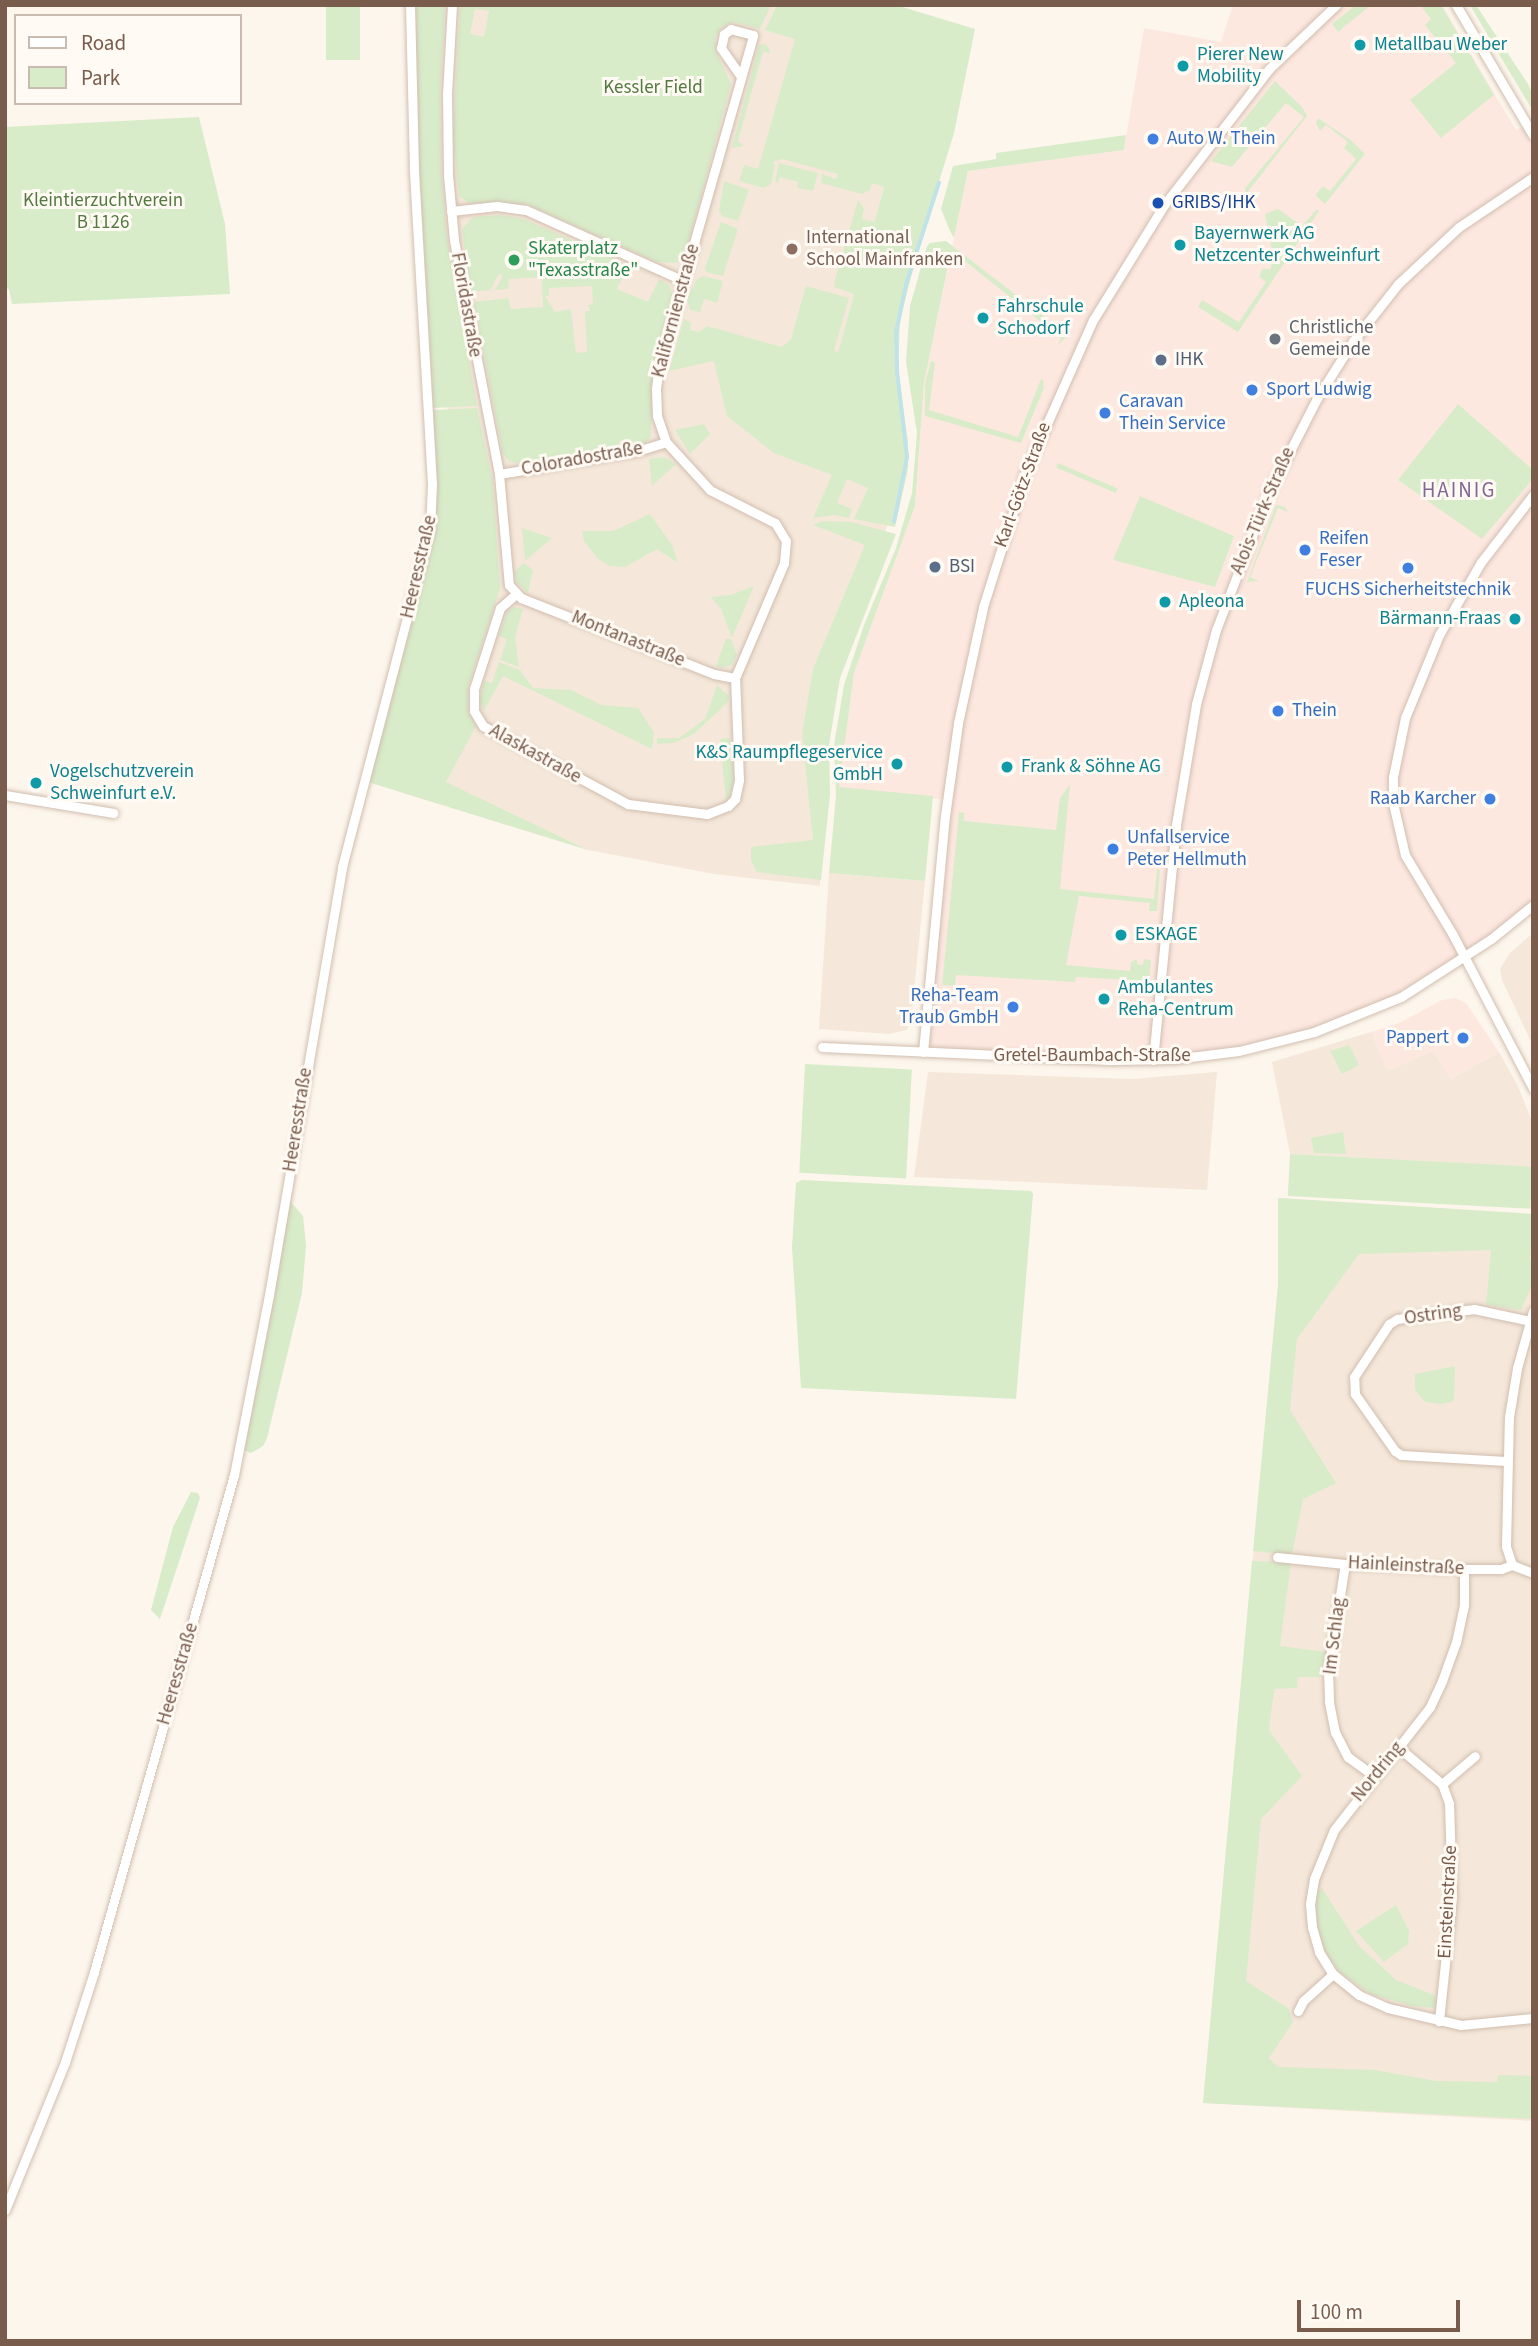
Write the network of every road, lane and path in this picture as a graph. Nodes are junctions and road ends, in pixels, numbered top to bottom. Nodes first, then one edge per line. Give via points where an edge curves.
1 (410, 5) edge
2 (452, 5) edge
3 (1336, 5) edge
4 (1456, 5) edge
5 (741, 77) junction
6 (1533, 135) edge
7 (1533, 177) edge
8 (451, 211) junction
9 (684, 281) junction
10 (666, 442) junction
11 (499, 474) junction
12 (1533, 495) edge
13 (519, 596) junction
14 (735, 678) junction
15 (5, 795) edge
16 (725, 808) joint
17 (114, 813) dead end
18 (1533, 905) edge
19 (1464, 957) junction
20 (822, 1047) dead end
21 (923, 1052) junction
22 (1153, 1060) junction
23 (1533, 1087) edge
24 (1532, 1316) edge
25 (1506, 1461) junction
26 (1277, 1557) dead end
27 (1345, 1564) junction
28 (1512, 1565) junction
29 (1464, 1569) junction
30 (1533, 1573) edge
31 (1398, 1747) junction
32 (1475, 1756) dead end
33 (1374, 1776) junction
34 (1442, 1784) junction
35 (1333, 1974) junction
36 (1298, 2011) dead end
37 (1533, 2018) edge
38 (1439, 2021) junction
39 (5, 2210) edge

1 - 39 street, Heeresstraße via 414,169 432,484 430,530 342,867 234,1475 94,1972 65,2062
2 - 8 street, Floridastraße via 446,138
3 - 21 street, Karl-Götz-Straße via 1269,69 1164,205 1093,320 1026,471 989,581 958,723
4 - 6 street
5 - 5 street, Kalifornienstraße via 721,48 724,34 731,29 753,35
5 - 9 street, Kalifornienstraße
7 - 22 street, Alois-Türk-Straße via 1459,227 1390,293 1317,398 1255,524 1216,630 1186,755
8 - 9 street via 497,206 526,211
8 - 11 street, Floridastraße
9 - 10 street, Kalifornienstraße via 657,377 657,416
10 - 11 street, Coloradostraße via 638,451
10 - 14 street, Kalifornienstraße via 710,490 775,523 783,533 784,563
11 - 13 street, Floridastraße via 507,579
12 - 19 street via 1480,562 1439,635 1405,718 1396,755 1393,803 1405,855
13 - 14 street, Montanastraße
13 - 16 street, Alaskastraße via 500,608 474,689 474,711 483,726 628,804 707,814
14 - 16 street, Kalifornienstraße via 739,788
15 - 17 street
18 - 19 street, Gretel-Baumbach-Straße
19 - 22 street, Gretel-Baumbach-Straße via 1401,997 1314,1032 1238,1051
19 - 23 street
20 - 21 street, Gretel-Baumbach-Straße
21 - 22 street, Gretel-Baumbach-Straße
24 - 25 street, Ostring via 1512,1391
24 - 25 street, Ostring via 1474,1309 1397,1319 1354,1377 1355,1394 1401,1455
25 - 28 street, Ostring via 1506,1546
26 - 27 street, Hainleinstraße
27 - 29 street, Hainleinstraße
27 - 33 street, Im Schlag via 1328,1670 1329,1702 1335,1732 1348,1757
28 - 29 street, Hainleinstraße
28 - 30 street, Hainleinstraße
29 - 31 street, Nordring via 1464,1605 1454,1651 1430,1707
31 - 33 street, Nordring
31 - 34 street
32 - 34 street
33 - 35 street, Nordring via 1334,1830 1314,1879 1312,1927 1319,1952
34 - 38 street, Einsteinstraße via 1451,1824 1452,1898
35 - 36 street
35 - 38 street, Nordring via 1359,1995 1388,2008
37 - 38 street, Nordring via 1461,2025

